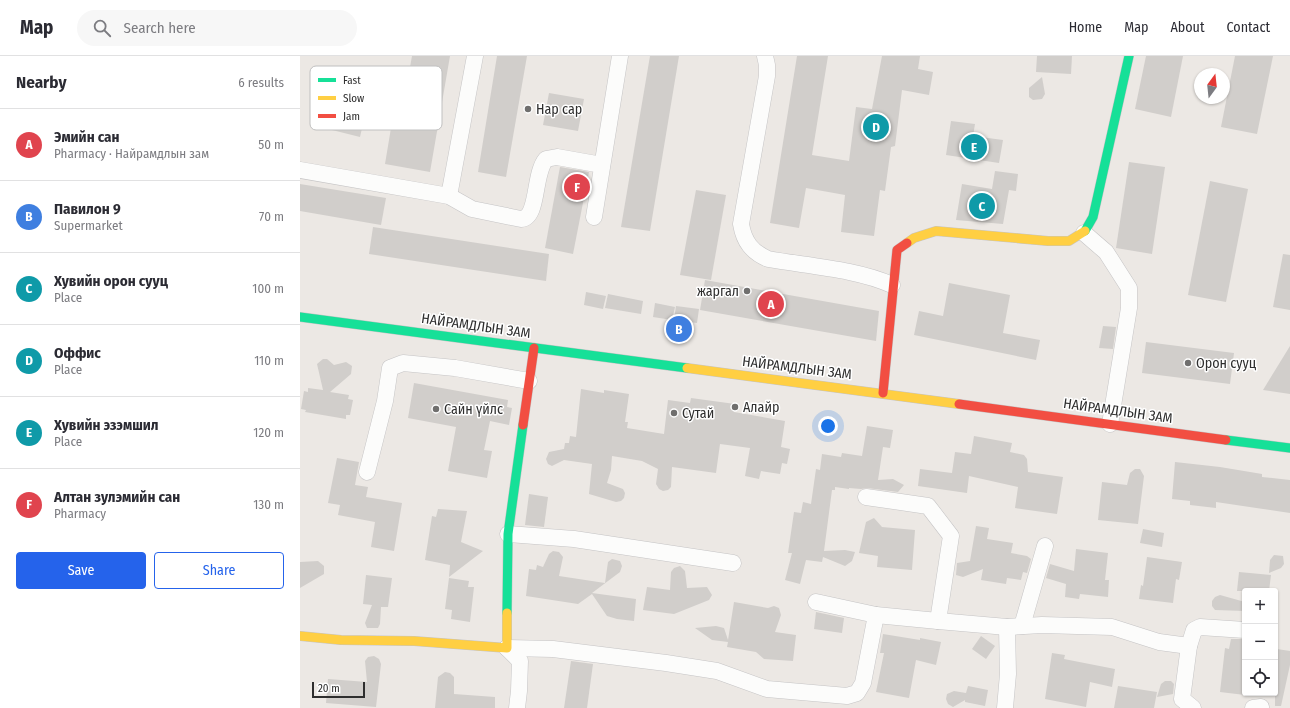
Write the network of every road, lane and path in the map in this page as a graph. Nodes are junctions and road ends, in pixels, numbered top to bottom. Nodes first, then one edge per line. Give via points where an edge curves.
1 (475, 56) edge
2 (620, 56) edge
3 (765, 56) edge
4 (1129, 56) edge
5 (602, 165) junction
6 (300, 170) edge
7 (449, 196) junction
8 (594, 217) dead end
9 (1084, 233) junction
10 (892, 285) junction
11 (300, 317) edge
12 (534, 348) junction
13 (529, 381) junction
14 (883, 394) junction
15 (1110, 424) junction
16 (1290, 448) edge
17 (367, 472) dead end
18 (866, 497) dead end
19 (508, 534) junction
20 (1045, 546) dead end
21 (733, 563) dead end
22 (816, 602) dead end
23 (876, 615) junction
24 (938, 621) junction
25 (1014, 627) junction
26 (1242, 630) edge
27 (300, 636) edge
28 (1189, 646) junction
29 (507, 648) junction
30 (517, 708) edge
31 (1005, 708) edge
32 (1193, 708) edge

1 - 7 street
2 - 5 street
3 - 10 street via 767,76 741,224 743,236 749,246 768,259 878,278
4 - 9 street via 1092,217
5 - 7 street via 557,157 546,159 539,169 531,212 524,219 472,210
5 - 8 street
6 - 7 street
9 - 10 street via 1069,241 1048,241 936,231 914,238 897,250
9 - 15 street via 1106,252 1129,288 1129,308
10 - 14 street
11 - 12 street, НАЙРАМДЛЫН ЗАМ
12 - 13 street
12 - 14 street, НАЙРАМДЛЫН ЗАМ
13 - 17 street via 455,368 403,363 390,368 385,401
13 - 19 street
14 - 15 street, НАЙРАМДЛЫН ЗАМ
15 - 16 street, НАЙРАМДЛЫН ЗАМ
18 - 24 street via 928,506 951,536
19 - 21 street via 574,539
19 - 29 street
20 - 25 street
22 - 23 street
23 - 24 street
23 - 29 street via 863,682 857,693 847,696 767,689 717,671 666,663 553,648
24 - 25 street
25 - 28 street via 1112,627 1159,642
25 - 31 street
26 - 28 street via 1200,627 1194,630
27 - 29 street
28 - 32 street via 1182,700
29 - 30 street via 520,661

